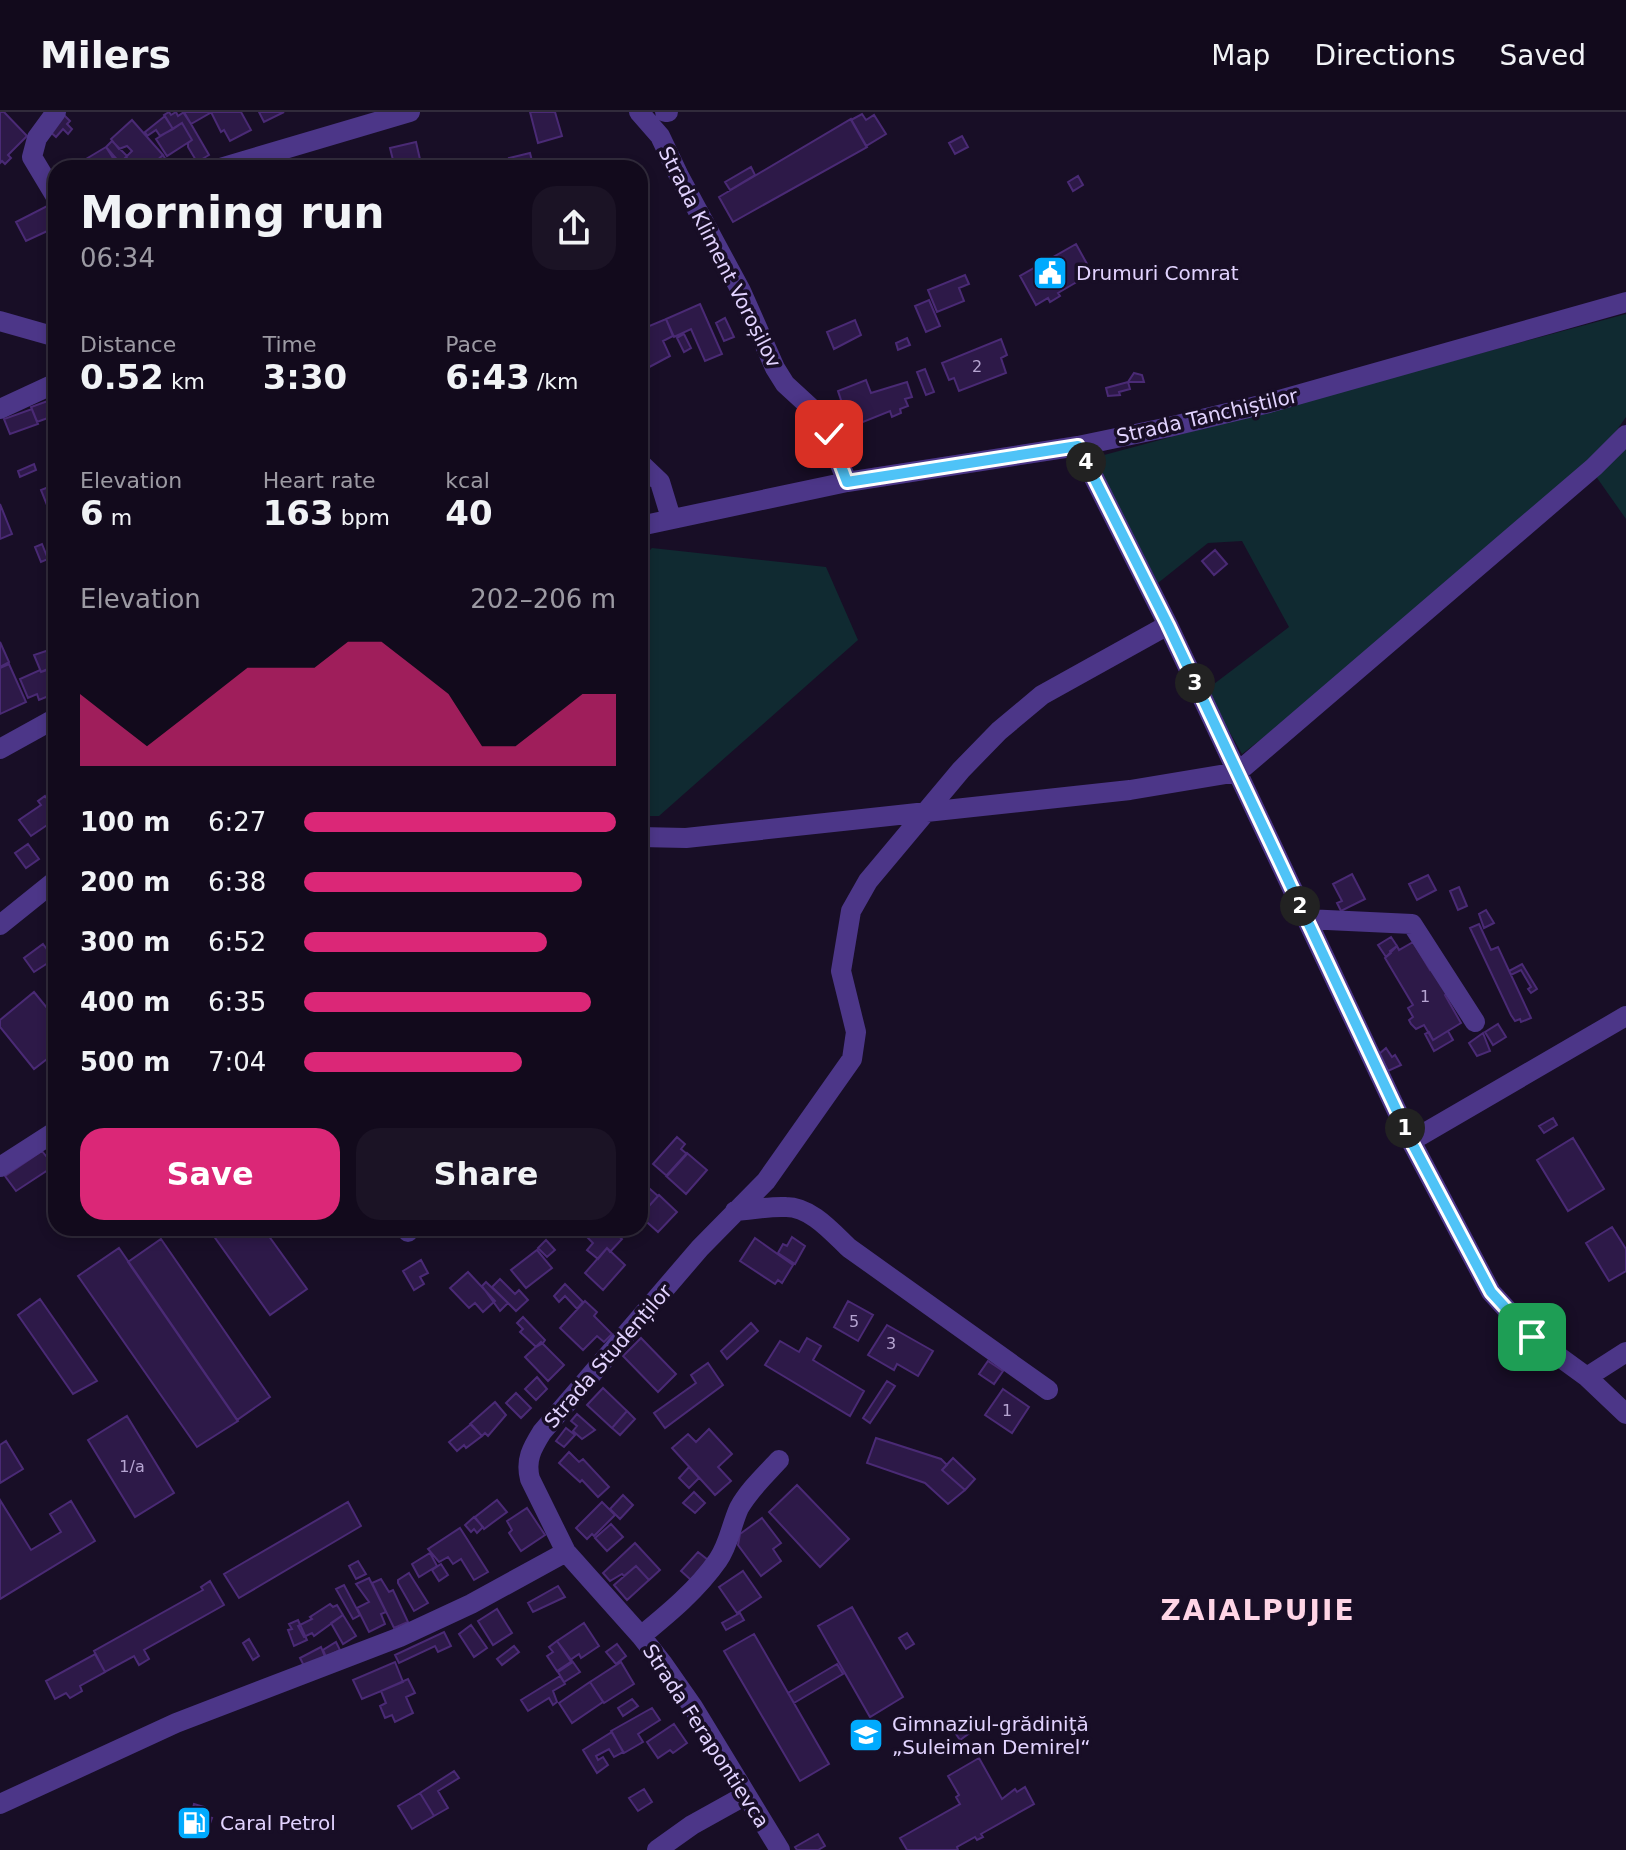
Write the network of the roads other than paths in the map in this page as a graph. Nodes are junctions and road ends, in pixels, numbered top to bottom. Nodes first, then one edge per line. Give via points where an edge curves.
1 (56, 112) edge
2 (410, 112) edge
3 (639, 112) edge
4 (666, 112) edge
5 (660, 136) junction
6 (247, 160) edge
7 (48, 184) edge
8 (1626, 302) edge
9 (0, 321) edge
10 (48, 335) edge
11 (48, 387) edge
12 (0, 409) edge
13 (1626, 435) edge
14 (1078, 446) junction
15 (648, 471) edge
16 (847, 482) junction
17 (671, 518) junction
18 (648, 524) edge
19 (1168, 625) junction
20 (48, 722) edge
21 (0, 749) edge
22 (1238, 772) junction
23 (929, 810) junction
24 (648, 837) edge
25 (48, 886) edge
26 (1306, 919) junction
27 (0, 925) edge
28 (1626, 1016) edge
29 (1475, 1022) dead end
30 (48, 1136) edge
31 (1411, 1141) junction
32 (0, 1167) edge
33 (735, 1211) junction
34 (1626, 1352) edge
35 (1587, 1377) junction
36 (1048, 1390) dead end
37 (1626, 1414) edge
38 (779, 1460) dead end
39 (566, 1552) junction
40 (641, 1636) junction
41 (746, 1795) junction
42 (0, 1804) edge
43 (657, 1850) edge
44 (780, 1850) edge

1 - 7 street via 37,138 32,157
2 - 6 street
3 - 5 street, Strada Kliment Voroșilov
4 - 5 street
5 - 16 street, Strada Kliment Voroșilov via 775,368 822,418
8 - 14 street, Strada Tanchiștilor via 1269,403
9 - 10 street
11 - 12 street
13 - 22 street
14 - 16 street, Strada Tanchiștilor
14 - 19 street
15 - 17 street via 660,482
16 - 17 street, Strada Tanchiștilor
17 - 18 street, Strada Tanchiștilor
19 - 22 street
19 - 23 street, Strada Studenților via 1042,695 999,731
20 - 21 street
22 - 23 street via 1130,790
22 - 26 street
23 - 24 street via 686,838
23 - 33 street, Strada Studenților via 868,881 851,911 841,971 856,1032 852,1059 766,1181
25 - 27 street
26 - 29 street via 1412,924
26 - 31 street
28 - 31 street
30 - 32 street
31 - 35 street via 1491,1292 1532,1337
33 - 36 street via 801,1209
33 - 39 street, Strada Studenților via 533,1446 530,1479
34 - 35 street
35 - 37 street
38 - 40 street via 739,1509 717,1562
39 - 40 street, Strada Ferapontievca
39 - 42 street via 400,1637 176,1723
40 - 41 street, Strada Ferapontievca via 693,1707
41 - 43 street
41 - 44 street, Strada Ferapontievca

